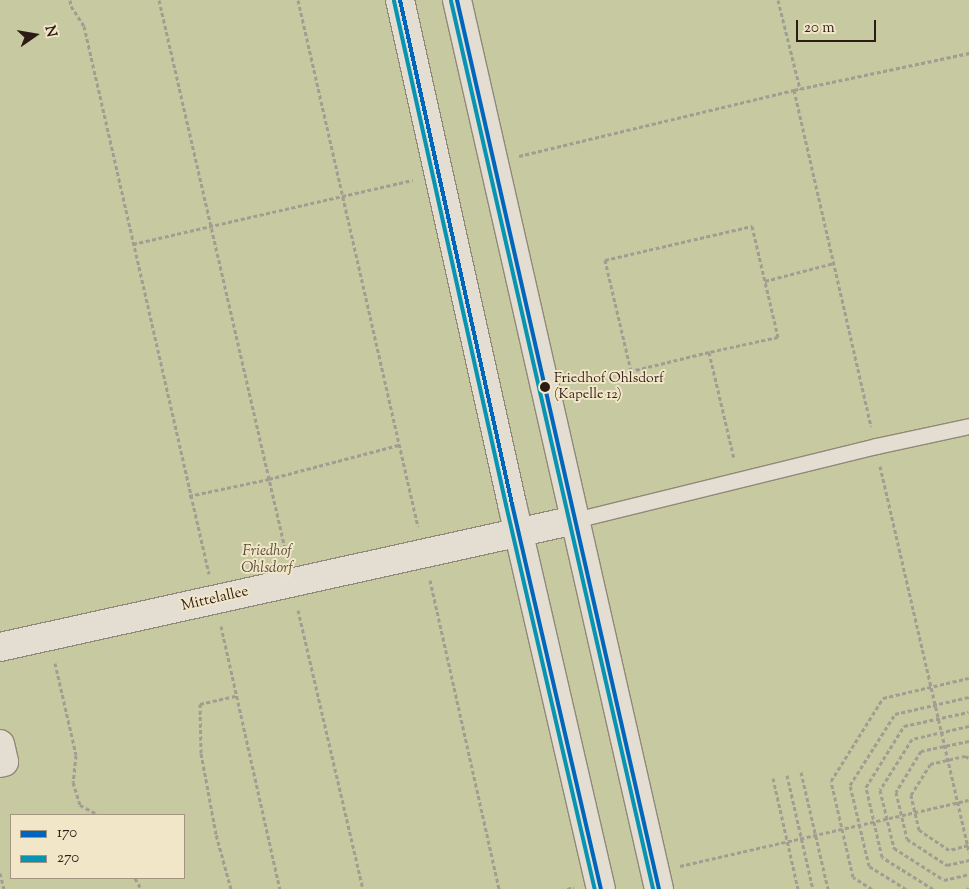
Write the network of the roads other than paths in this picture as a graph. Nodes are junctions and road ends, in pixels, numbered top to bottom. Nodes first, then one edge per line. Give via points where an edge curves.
1 (400, 0) edge
2 (457, 0) edge
3 (969, 426) edge
4 (575, 520) junction
5 (518, 531) junction
6 (0, 647) edge
7 (0, 744) edge
8 (0, 763) edge
9 (657, 881) edge
10 (601, 889) edge

1 - 5 street
2 - 4 street
3 - 4 lane
4 - 5 street, Mittelallee
4 - 9 street
5 - 6 street, Mittelallee
5 - 10 street
7 - 8 street via 4,762

